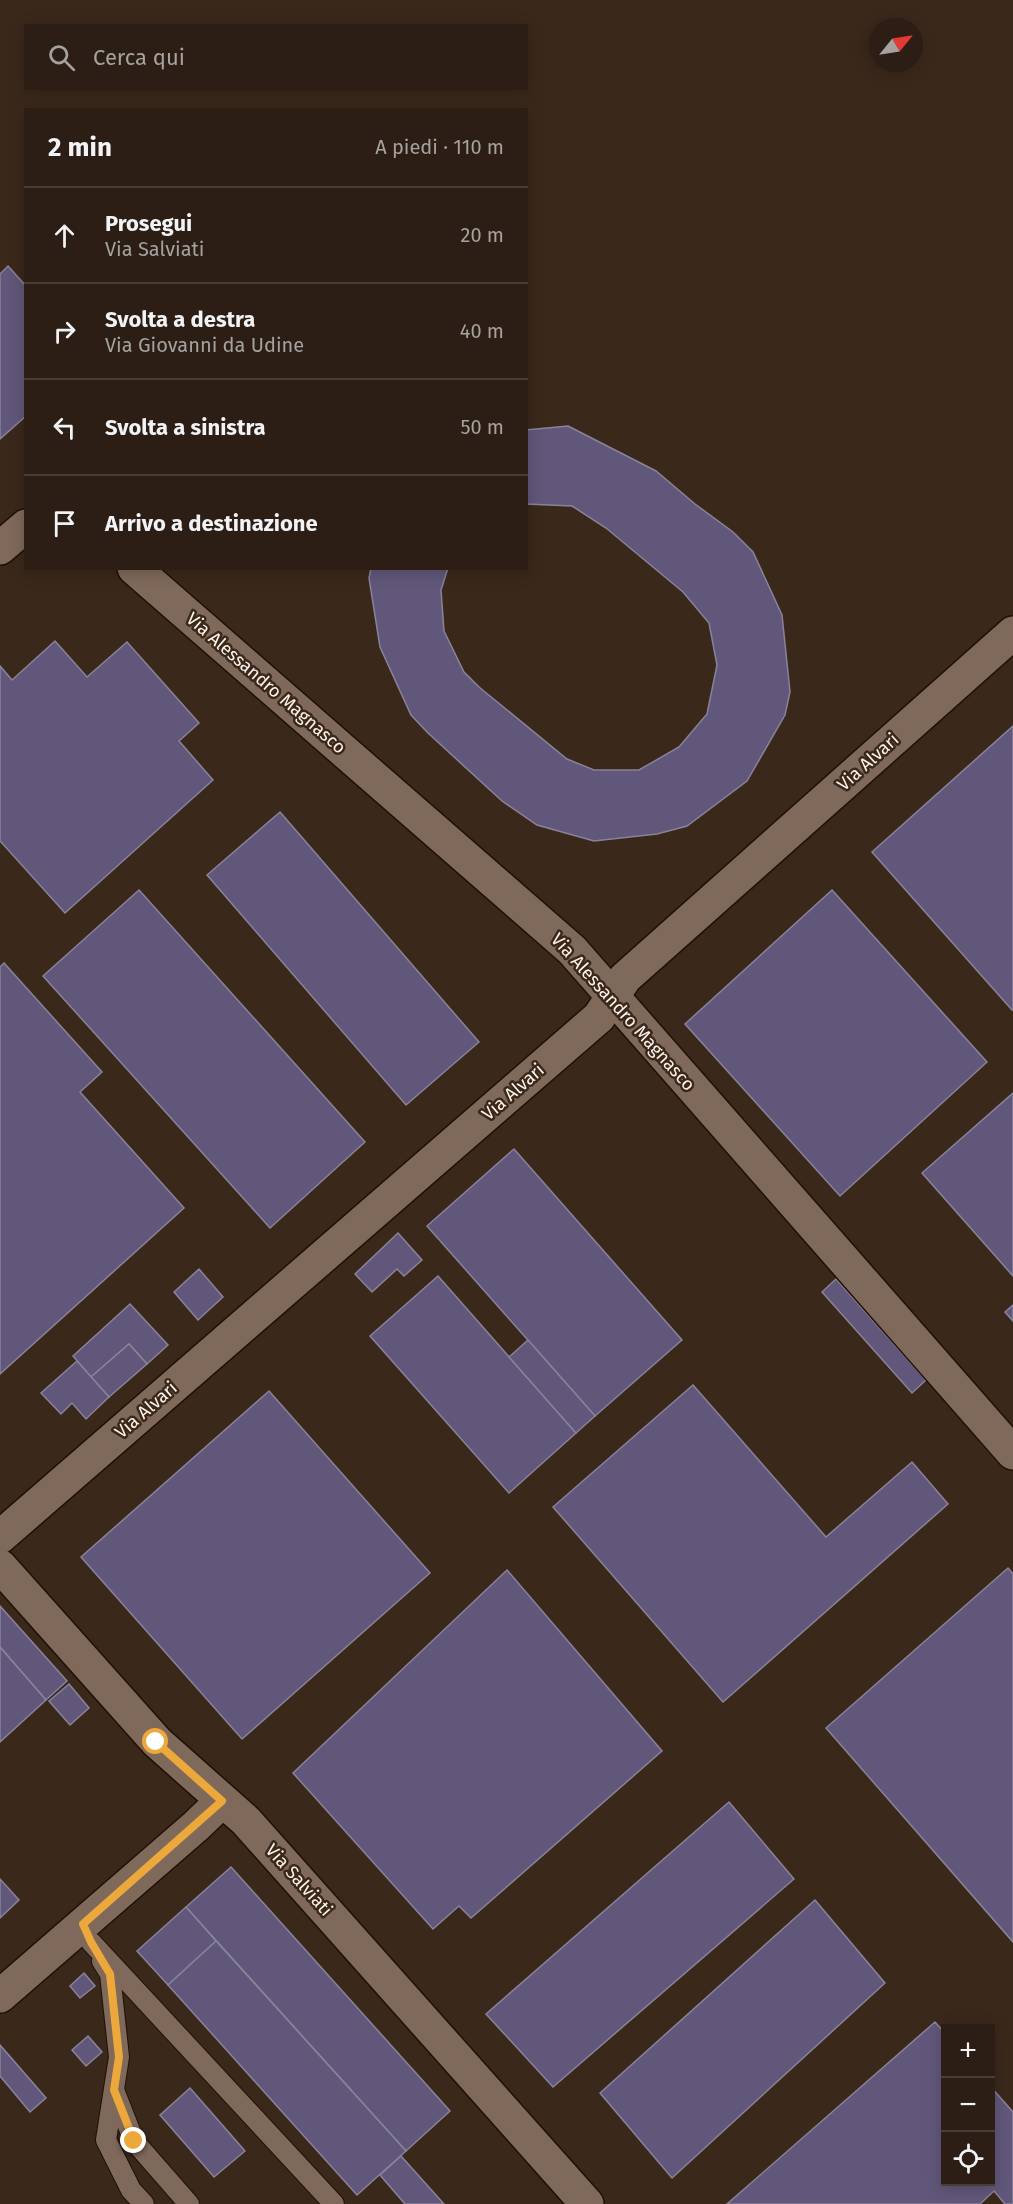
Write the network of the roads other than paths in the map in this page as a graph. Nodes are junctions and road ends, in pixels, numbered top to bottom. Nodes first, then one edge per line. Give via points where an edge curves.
1 (24, 528) edge
2 (0, 548) edge
3 (136, 570) edge
4 (1013, 633) edge
5 (613, 998) junction
6 (1013, 1453) edge
7 (0, 1537) edge
8 (0, 1566) edge
9 (222, 1801) junction
10 (87, 1933) junction
11 (0, 1996) edge
12 (114, 2090) junction
13 (144, 2204) edge
14 (189, 2204) edge
15 (334, 2204) edge
16 (587, 2204) edge

1 - 2 street
3 - 5 street, Via Alessandro Magnasco via 572,950
4 - 5 street, Via Alvari via 625,978
5 - 6 street, Via Alessandro Magnasco
5 - 7 street, Via Alvari via 599,1017
8 - 9 street, Via Salviati via 156,1742
9 - 10 street
9 - 16 street, Via Salviati via 262,1838
10 - 11 street
10 - 12 lane via 110,1974 119,2057
10 - 15 lane
12 - 13 lane via 106,2140 131,2190
12 - 14 lane via 134,2141

